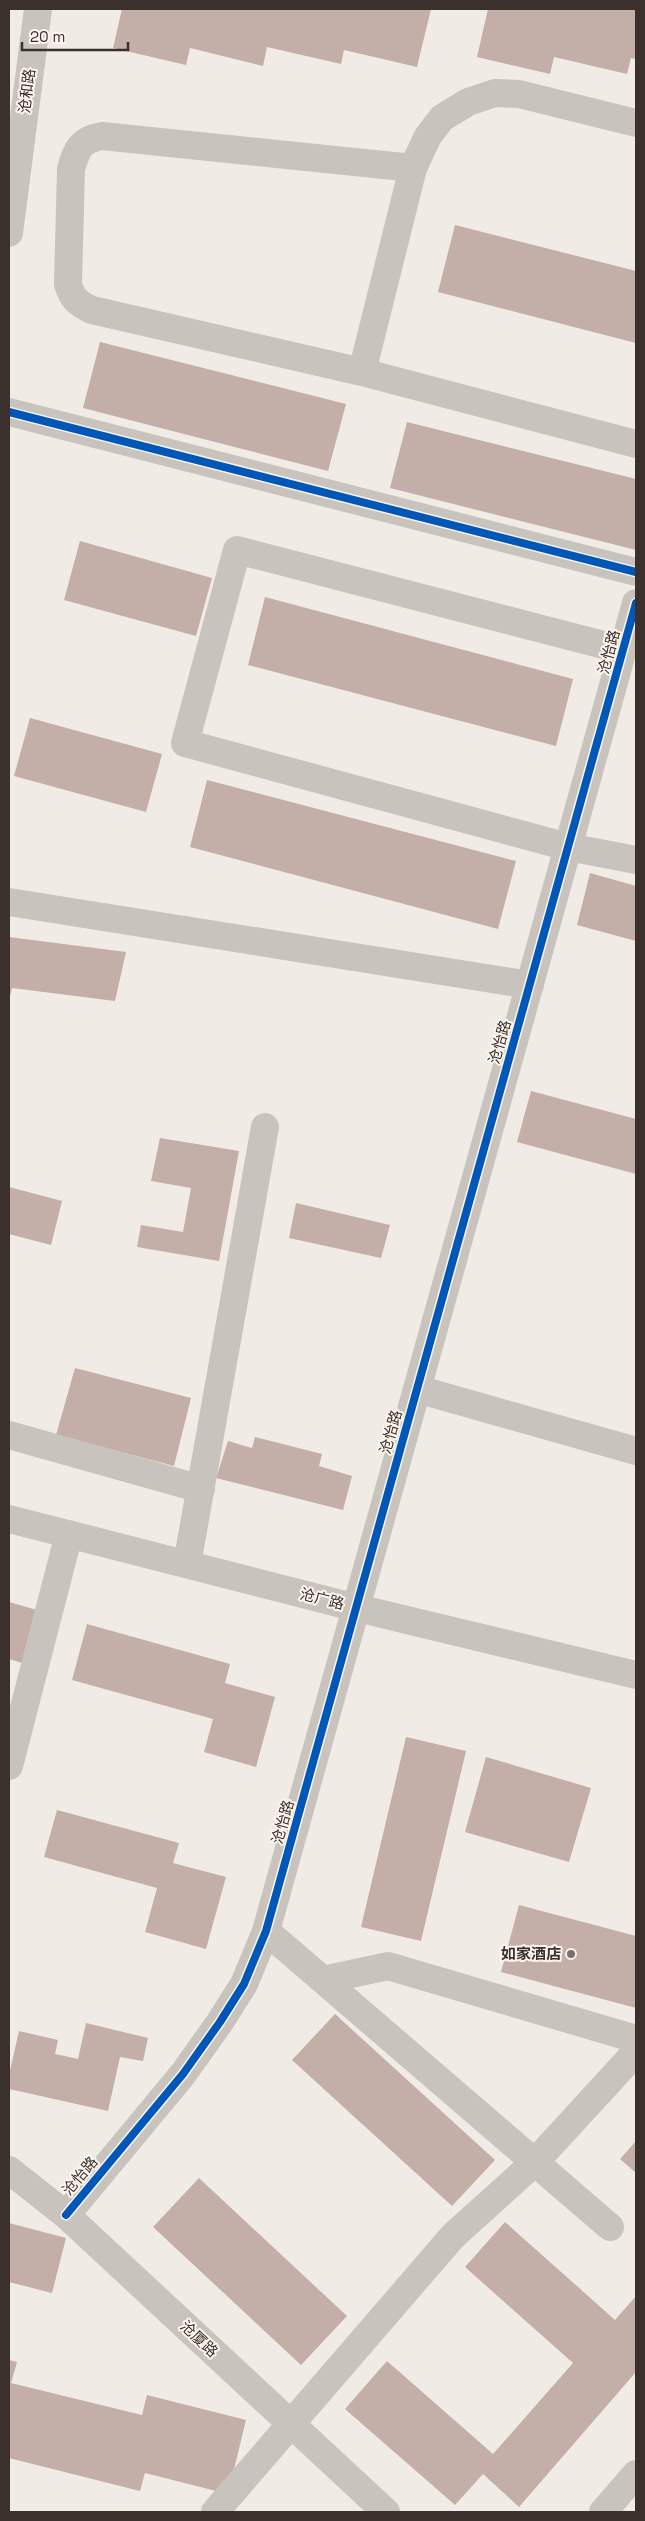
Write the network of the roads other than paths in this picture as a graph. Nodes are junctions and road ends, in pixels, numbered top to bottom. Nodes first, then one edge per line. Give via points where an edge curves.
1 (38, 9) edge
2 (636, 123) edge
3 (413, 168) junction
4 (9, 232) edge
5 (362, 372) junction
6 (9, 412) edge
7 (636, 444) edge
8 (636, 572) edge
9 (636, 603) edge
10 (623, 650) junction
11 (568, 847) junction
12 (636, 860) edge
13 (9, 902) edge
14 (530, 985) junction
15 (265, 1127) dead end
16 (418, 1389) junction
17 (9, 1435) edge
18 (636, 1451) edge
19 (201, 1488) junction
20 (9, 1519) edge
21 (69, 1534) junction
22 (187, 1564) junction
23 (357, 1608) junction
24 (636, 1676) edge
25 (9, 1766) edge
26 (266, 1931) junction
27 (323, 1980) junction
28 (636, 2038) edge
29 (636, 2052) edge
30 (535, 2162) junction
31 (9, 2170) edge
32 (66, 2215) junction
33 (610, 2226) dead end
34 (291, 2424) junction
35 (636, 2474) edge
36 (214, 2512) edge
37 (386, 2512) edge
38 (603, 2512) edge

1 - 4 street, 沧和路
2 - 3 street via 519,94 495,93 468,102 442,118 428,136
3 - 5 street
3 - 5 street via 102,136 88,138 76,152 71,169 68,284 71,296 80,304 92,310
5 - 7 street
6 - 8 street
9 - 10 street, 沧怡路
10 - 11 street, 沧怡路
10 - 11 street via 237,550 185,743
11 - 12 street
11 - 14 street, 沧怡路
13 - 14 street
14 - 16 street, 沧怡路
15 - 19 street
16 - 18 street
16 - 23 street, 沧怡路
17 - 19 street
19 - 22 street
20 - 21 street, 沧广路
21 - 22 street, 沧广路
21 - 25 street
22 - 23 street, 沧广路
23 - 24 street, 沧广路
23 - 26 street, 沧怡路
26 - 27 street
26 - 32 street, 沧怡路 via 244,1984 220,2022 183,2074
27 - 28 street via 388,1966
27 - 30 street
29 - 30 street
30 - 33 street
30 - 34 street via 454,2236
31 - 32 street, 沧厦路
32 - 34 street, 沧厦路
34 - 36 street
34 - 37 street, 沧厦路
35 - 38 street

